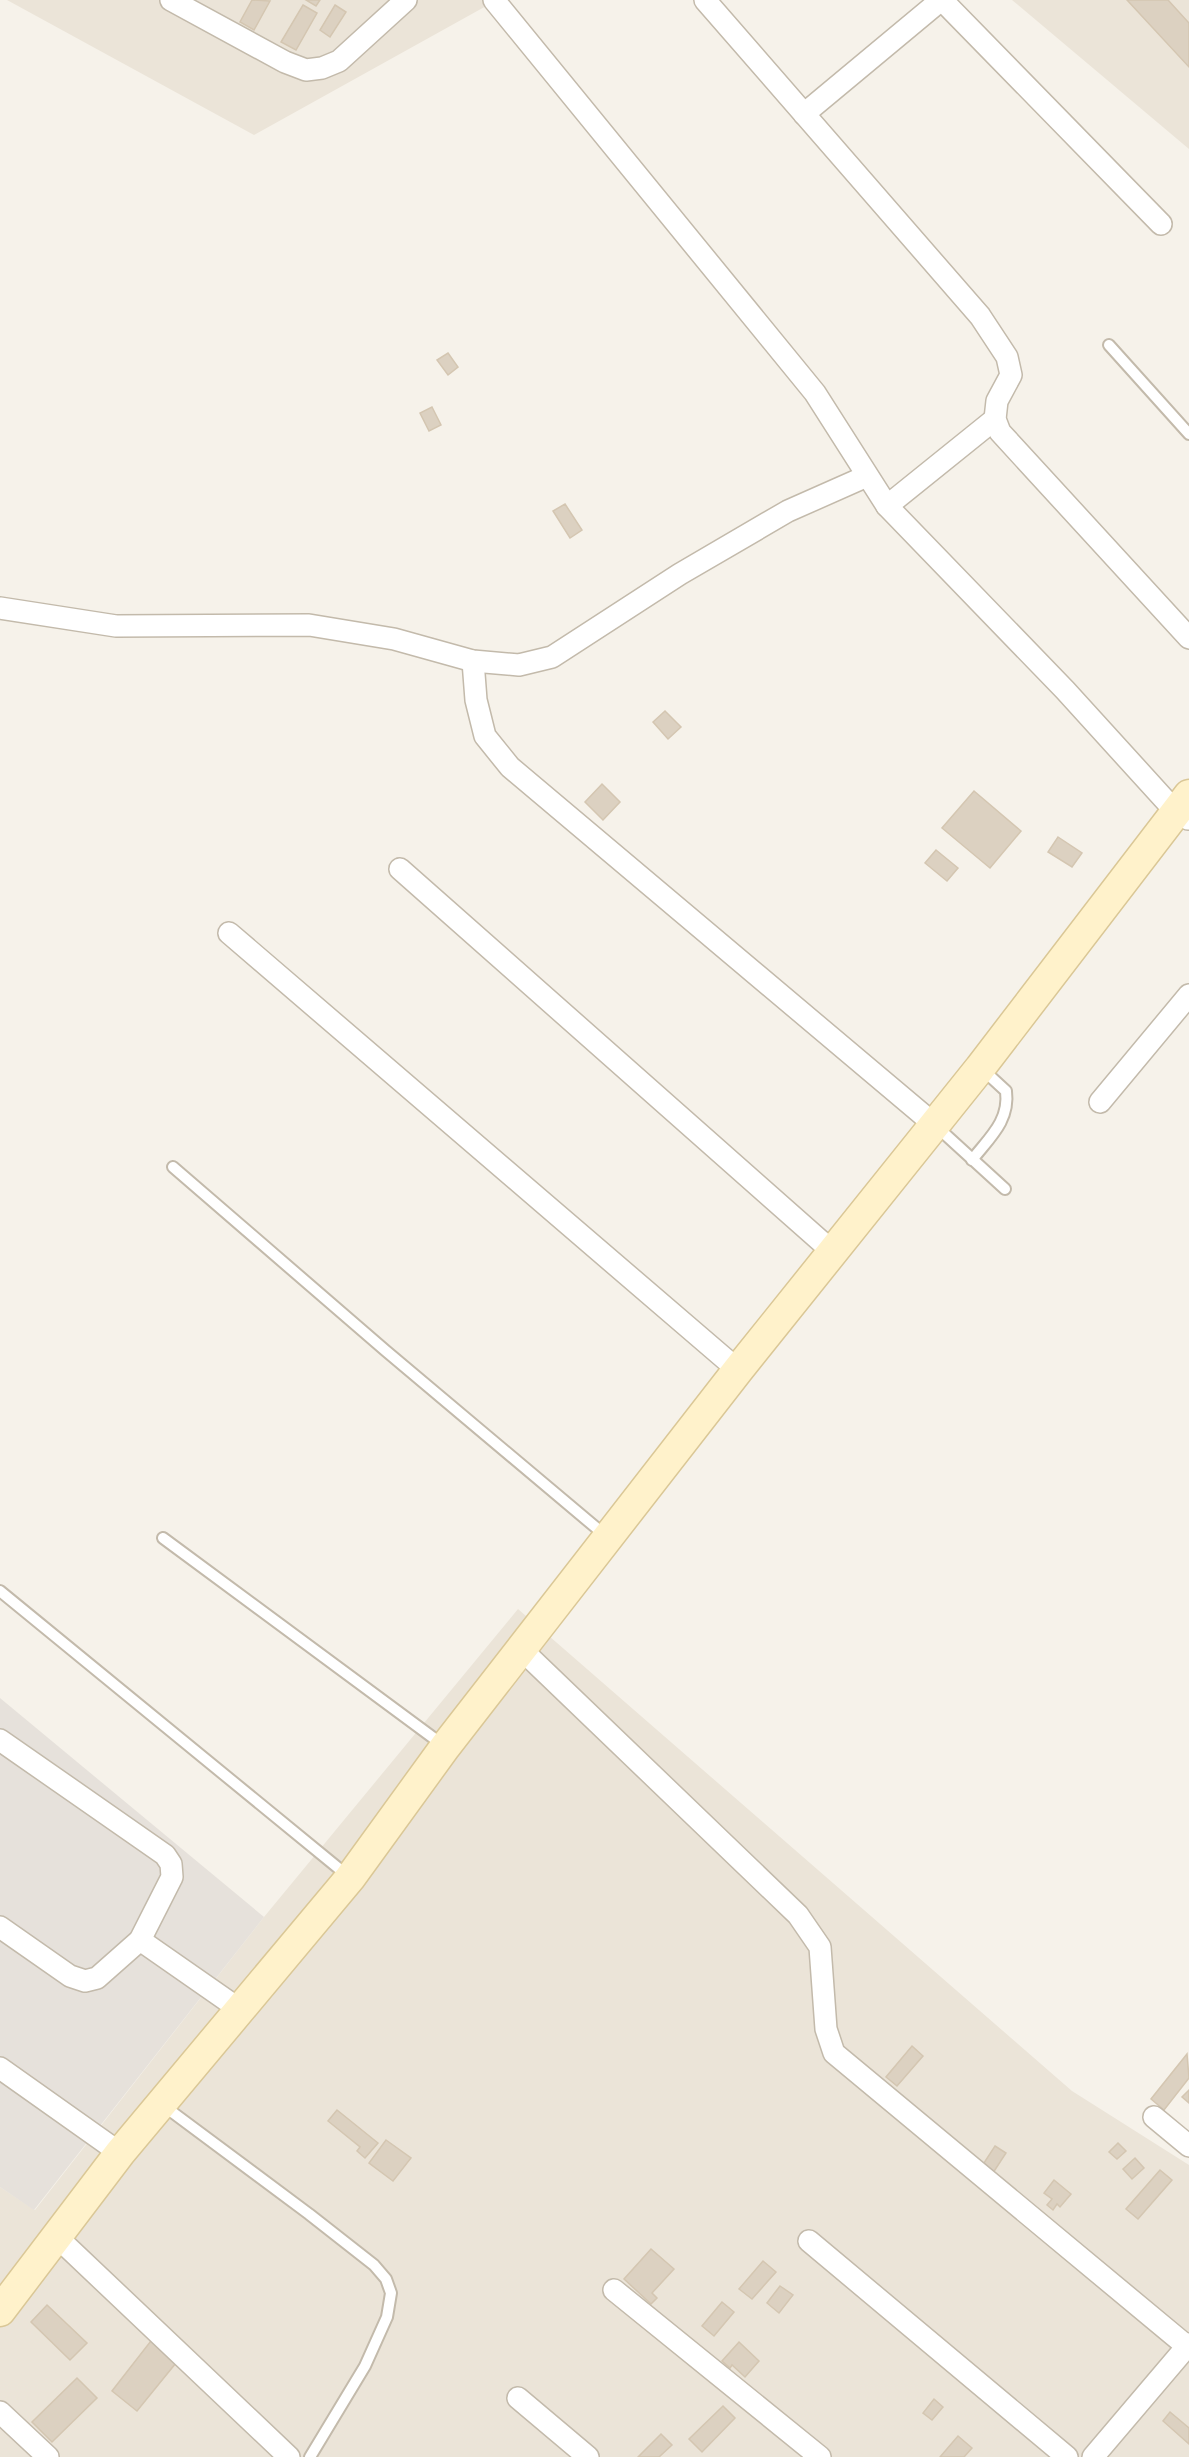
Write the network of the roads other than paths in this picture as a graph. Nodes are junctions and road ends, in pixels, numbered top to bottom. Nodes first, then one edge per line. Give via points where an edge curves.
1 (171, 0) edge
2 (406, 0) edge
3 (494, 0) edge
4 (705, 0) edge
5 (942, 0) edge
6 (804, 114) junction
7 (1161, 224) dead end
8 (1109, 345) dead end
9 (995, 419) junction
10 (1189, 434) edge
11 (867, 476) junction
12 (887, 506) junction
13 (0, 608) edge
14 (1189, 638) edge
15 (473, 661) junction
16 (1184, 808) edge
17 (400, 869) dead end
18 (229, 933) dead end
19 (1189, 995) edge
20 (980, 1068) junction
21 (1100, 1102) dead end
22 (935, 1125) junction
23 (972, 1160) junction
24 (174, 1167) dead end
25 (1005, 1189) dead end
26 (833, 1252) junction
27 (738, 1370) junction
28 (163, 1538) dead end
29 (608, 1538) junction
30 (0, 1591) edge
31 (522, 1650) junction
32 (0, 1740) edge
33 (445, 1747) junction
34 (350, 1878) junction
35 (0, 1927) edge
36 (140, 1940) junction
37 (239, 2009) junction
38 (0, 2068) edge
39 (161, 2104) junction
40 (1154, 2117) dead end
41 (1189, 2145) edge
42 (120, 2153) junction
43 (57, 2237) junction
44 (809, 2241) dead end
45 (614, 2290) dead end
46 (5, 2295) edge
47 (1188, 2346) edge
48 (518, 2398) dead end
49 (0, 2412) edge
50 (48, 2457) edge
51 (289, 2457) edge
52 (310, 2457) edge
53 (588, 2457) edge
54 (820, 2457) edge
55 (1067, 2457) edge
56 (1093, 2457) edge

1 - 2 street via 306,70 339,61
3 - 11 street via 815,393
4 - 6 street
5 - 6 street
5 - 7 street
6 - 9 street via 980,316 1007,357 1011,375 998,400
8 - 10 lane
9 - 12 street
9 - 14 street via 1000,432
11 - 12 street
11 - 15 street via 788,511 680,574 552,657 519,665
12 - 16 street
13 - 15 street via 116,626 309,625 394,639
15 - 22 street via 485,736 510,767
16 - 20 street
17 - 26 street
18 - 27 street
19 - 21 street
20 - 22 street
20 - 23 lane via 1006,1091 1008,1107
22 - 23 lane
22 - 26 street
23 - 25 lane
24 - 29 lane
26 - 27 street
27 - 29 street
28 - 33 lane
29 - 31 street
30 - 34 lane
31 - 33 street
31 - 47 street via 798,1915 820,1947 826,2029 834,2053
32 - 36 street via 165,1855 172,1877
33 - 34 street
34 - 37 street
35 - 36 street via 70,1976 85,1981 97,1978
36 - 37 street
37 - 39 street
38 - 42 street
39 - 42 street
39 - 52 lane via 309,2214 386,2279 391,2293 387,2317 365,2366
40 - 41 street
42 - 43 street
43 - 46 street
43 - 51 street
44 - 55 street
45 - 54 street
47 - 56 street
48 - 53 street
49 - 50 street

